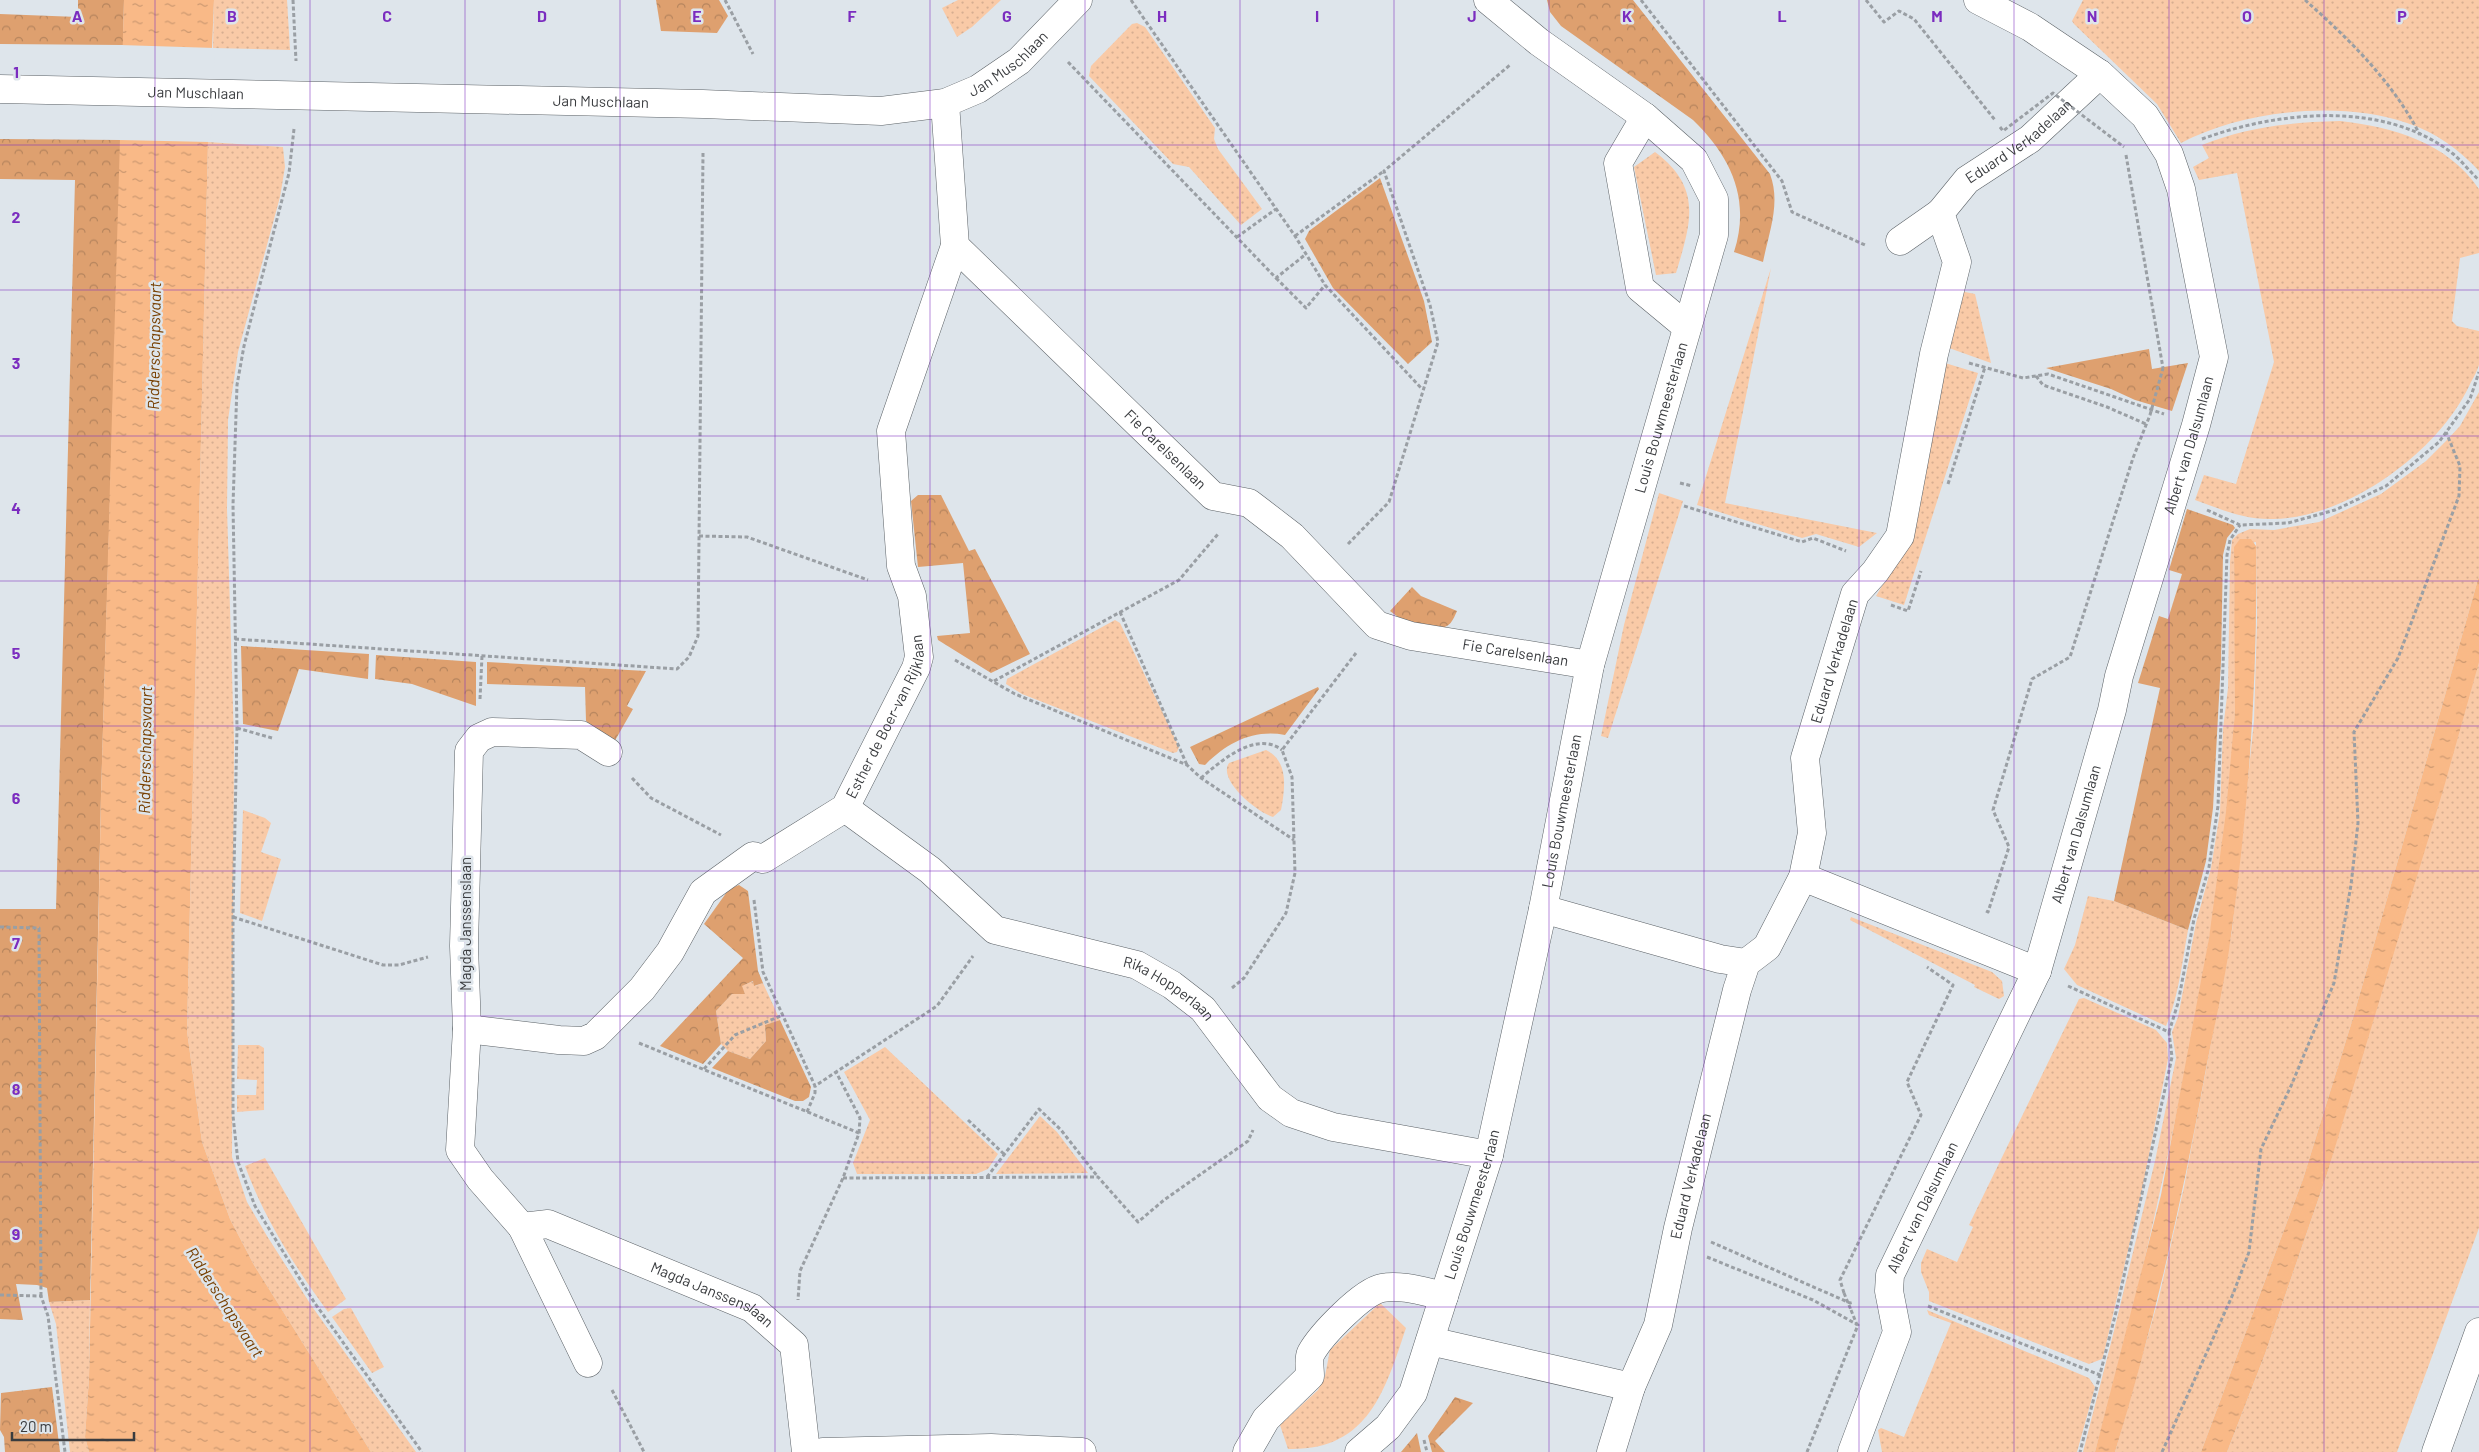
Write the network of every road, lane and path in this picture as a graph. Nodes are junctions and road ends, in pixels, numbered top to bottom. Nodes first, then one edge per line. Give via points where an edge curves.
1 (293, 0) edge
2 (725, 0) edge
3 (1131, 0) edge
4 (1641, 0) edge
5 (1866, 0) edge
6 (1978, 0) edge
7 (2305, 0) edge
8 (1495, 2) edge
9 (1064, 4) edge
10 (1043, 37) junction
11 (1539, 42) junction
12 (753, 54) dead end
13 (2100, 74) junction
14 (0, 89) edge
15 (297, 94) junction
16 (945, 103) junction
17 (1646, 117) junction
18 (2420, 135) junction
19 (703, 153) dead end
20 (2169, 154) junction
21 (1384, 171) junction
22 (2479, 180) edge
23 (1276, 209) junction
24 (1940, 213) junction
25 (1295, 236) junction
26 (1237, 237) junction
27 (1900, 241) joint
28 (955, 246) junction
29 (1306, 254) junction
30 (1276, 278) junction
31 (1325, 285) junction
32 (1687, 326) junction
33 (1934, 354) junction
34 (2479, 372) edge
35 (2036, 376) junction
36 (1423, 389) junction
37 (2146, 424) junction
38 (2196, 425) junction
39 (2446, 432) junction
40 (2173, 499) junction
41 (1249, 503) junction
42 (1684, 506) dead end
43 (2240, 524) junction
44 (699, 536) junction
45 (1323, 570) junction
46 (1875, 572) junction
47 (912, 596) junction
48 (1120, 612) junction
49 (1377, 625) junction
50 (235, 639) junction
51 (919, 657) junction
52 (1590, 664) junction
53 (994, 681) junction
54 (237, 728) junction
55 (272, 738) dead end
56 (1282, 750) junction
57 (608, 752) joint
58 (1187, 765) junction
59 (1202, 778) junction
60 (844, 808) junction
61 (1295, 840) junction
62 (758, 857) junction
63 (1803, 876) junction
64 (1543, 909) junction
65 (1981, 910) dead end
66 (233, 916) junction
67 (0, 927) edge
68 (995, 930) junction
69 (464, 946) junction
70 (1746, 963) junction
71 (1923, 964) dead end
72 (2037, 971) junction
73 (1203, 1009) junction
74 (783, 1015) junction
75 (606, 1026) junction
76 (467, 1028) junction
77 (2169, 1032) junction
78 (704, 1069) junction
79 (836, 1072) junction
80 (815, 1086) junction
81 (1270, 1098) junction
82 (807, 1112) junction
83 (968, 1120) dead end
84 (859, 1133) junction
85 (1005, 1155) junction
86 (1489, 1155) junction
87 (1098, 1177) junction
88 (843, 1178) junction
89 (987, 1178) junction
90 (522, 1228) junction
91 (1678, 1228) junction
92 (1711, 1258) dead end
93 (0, 1295) edge
94 (41, 1296) junction
95 (1444, 1296) junction
96 (1891, 1302) junction
97 (1858, 1326) junction
98 (2479, 1332) edge
99 (1430, 1341) junction
100 (794, 1346) junction
101 (588, 1363) joint
102 (2100, 1375) junction
103 (1631, 1387) junction
104 (65, 1452) edge
105 (422, 1452) edge
106 (644, 1452) edge
107 (806, 1452) edge
108 (824, 1452) edge
109 (1082, 1452) edge
110 (1247, 1452) edge
111 (1359, 1452) edge
112 (1611, 1452) edge
113 (1807, 1452) edge
114 (1852, 1452) edge
115 (2080, 1452) edge
116 (2162, 1452) edge
117 (2436, 1452) edge

1 - 15 path
2 - 12 path
3 - 23 path
4 - 27 path via 1782,180 1792,212 1862,246
5 - 37 path, bridge via 1884,22 1899,11 1914,19 2004,131 2052,93 2124,147 2163,368
6 - 13 main road, Albert van Dalsumlaan via 2030,27
7 - 18 path via 2376,70 2406,106
8 - 11 main road, Louis Bouwmeesterlaan
9 - 10 main road, Jan Muschlaan
10 - 16 main road, Jan Muschlaan via 1019,61 978,89
10 - 26 path
11 - 17 main road, Louis Bouwmeesterlaan
11 - 21 path
13 - 20 main road, Albert van Dalsumlaan via 2145,116
13 - 24 main road, Eduard Verkadelaan via 2030,139 1967,180
14 - 15 main road, Jan Muschlaan
15 - 16 main road, Jan Muschlaan via 881,111
15 - 50 path via 289,173 237,385 233,505
16 - 28 main road
17 - 32 main road, Louis Bouwmeesterlaan via 1694,160 1714,199 1714,235
17 - 32 main road, Louis Bouwmeesterlaan via 1618,163 1640,288
18 - 20 path via 2405,127 2349,116 2305,117 2224,131
18 - 22 path via 2452,153
19 - 44 path
20 - 38 main road, Albert van Dalsumlaan via 2181,189 2214,357
21 - 25 path
21 - 36 path via 1430,305 1438,342
23 - 25 path
23 - 26 path
24 - 27 main road, Eduard Verkadelaan
24 - 33 main road, Eduard Verkadelaan via 1957,262
25 - 29 path
26 - 30 path
28 - 41 main road, Fie Carelsenlaan via 1213,496
28 - 47 main road, Esther de Boer-van Rijklaan via 891,431 901,566
29 - 30 path
29 - 31 path
30 - 31 path via 1306,308
31 - 36 path
32 - 52 main road, Louis Bouwmeesterlaan
33 - 35 path via 2023,378
33 - 46 main road, Eduard Verkadelaan via 1900,536
34 - 39 path via 2470,399
35 - 37 path via 2043,385 2107,406
35 - 38 path via 2048,374
36 - 45 path via 1389,502
37 - 65 path via 2070,657 2032,679 1993,810 2009,847 1988,912
38 - 40 main road, Albert van Dalsumlaan
39 - 43 path via 2439,442 2386,486 2335,510 2288,523
39 - 116 path via 2460,466 2459,496 2398,658 2354,732 2358,823 2334,983 2261,1148 2249,1252
40 - 43 path via 2216,512
40 - 72 main road, Albert van Dalsumlaan via 2119,676
41 - 45 main road, Fie Carelsenlaan via 1292,536
41 - 48 path via 1207,544 1179,580
42 - 46 path via 1802,542 1813,538 1842,548
43 - 77 path via 2230,540 2227,555 2218,806 2209,867
44 - 47 path via 747,537
44 - 50 path via 698,636 689,657 677,669
45 - 49 main road, Fie Carelsenlaan
46 - 63 main road, Eduard Verkadelaan via 1855,594 1805,758 1812,832
47 - 51 main road, Esther de Boer-van Rijklaan
48 - 53 path
48 - 58 path
49 - 52 main road, Fie Carelsenlaan via 1411,636
49 - 56 path
50 - 54 path
51 - 53 path via 943,653
51 - 60 main road, Esther de Boer-van Rijklaan
52 - 64 main road, Louis Bouwmeesterlaan
53 - 58 path via 1015,694
54 - 55 path
54 - 66 path
56 - 59 path via 1268,744 1246,748 1229,755
56 - 61 path via 1292,777
57 - 62 path via 652,798
57 - 69 main road, Magda Janssenslaan via 581,735 492,732 479,738 469,751
58 - 59 path
59 - 61 path
60 - 62 main road, Esther de Boer-van Rijklaan
60 - 68 main road, Rika Hopperlaan via 930,870
61 - 73 path via 1295,873 1286,913 1244,978
62 - 74 path via 753,895 763,972
62 - 75 main road, Esther de Boer-van Rijklaan via 703,892 670,952 642,989
63 - 70 main road, Eduard Verkadelaan via 1767,947
63 - 72 main road
64 - 70 main road via 1720,959
64 - 86 main road, Louis Bouwmeesterlaan
66 - 69 path via 383,965 399,965
66 - 105 path via 233,1116 238,1162 255,1206 314,1302
67 - 94 path via 39,928
68 - 73 main road, Rika Hopperlaan via 1137,965 1172,985
68 - 79 path via 937,1006
69 - 76 main road, Magda Janssenslaan
70 - 91 main road, Eduard Verkadelaan
71 - 97 path, bridge via 1953,985 1907,1082 1921,1115 1840,1280
72 - 77 path
72 - 96 main road, Albert van Dalsumlaan via 1890,1275
73 - 81 main road, Rika Hopperlaan
74 - 78 path via 735,1035
74 - 80 path
75 - 76 main road, Esther de Boer-van Rijklaan via 584,1041
75 - 78 path
76 - 90 main road, Magda Janssenslaan via 460,1150
77 - 102 path via 2172,1056 2168,1084
78 - 82 path
79 - 80 path
79 - 84 path via 860,1118
80 - 82 path
81 - 86 main road, Rika Hopperlaan via 1292,1113 1333,1127
81 - 87 path via 1248,1141 1138,1222
82 - 84 path
83 - 85 path
84 - 88 path
85 - 87 path via 1039,1108 1062,1130
85 - 89 path
86 - 95 main road, Louis Bouwmeesterlaan
87 - 89 path
88 - 89 path
88 - 100 path via 800,1271
90 - 100 main road, Magda Janssenslaan via 548,1224 752,1308
90 - 101 main road, Magda Janssenslaan
91 - 96 path via 1850,1302
91 - 103 main road, Eduard Verkadelaan via 1658,1325
92 - 97 path via 1813,1300
93 - 94 path
94 - 104 path via 48,1316
95 - 99 main road, Louis Bouwmeesterlaan
95 - 110 main road, Louis Bouwmeesterlaan via 1404,1288 1381,1288 1363,1298 1325,1333 1309,1355 1310,1376 1266,1419
96 - 102 path via 1929,1306
96 - 114 main road, Albert van Dalsumlaan via 1896,1332
97 - 113 path
98 - 117 main road
99 - 103 main road
99 - 111 main road, Louis Bouwmeesterlaan via 1413,1393 1388,1427
100 - 107 main road
101 - 106 path via 600,1368
102 - 115 path
103 - 112 main road, Eduard Verkadelaan
108 - 109 main road via 991,1448

